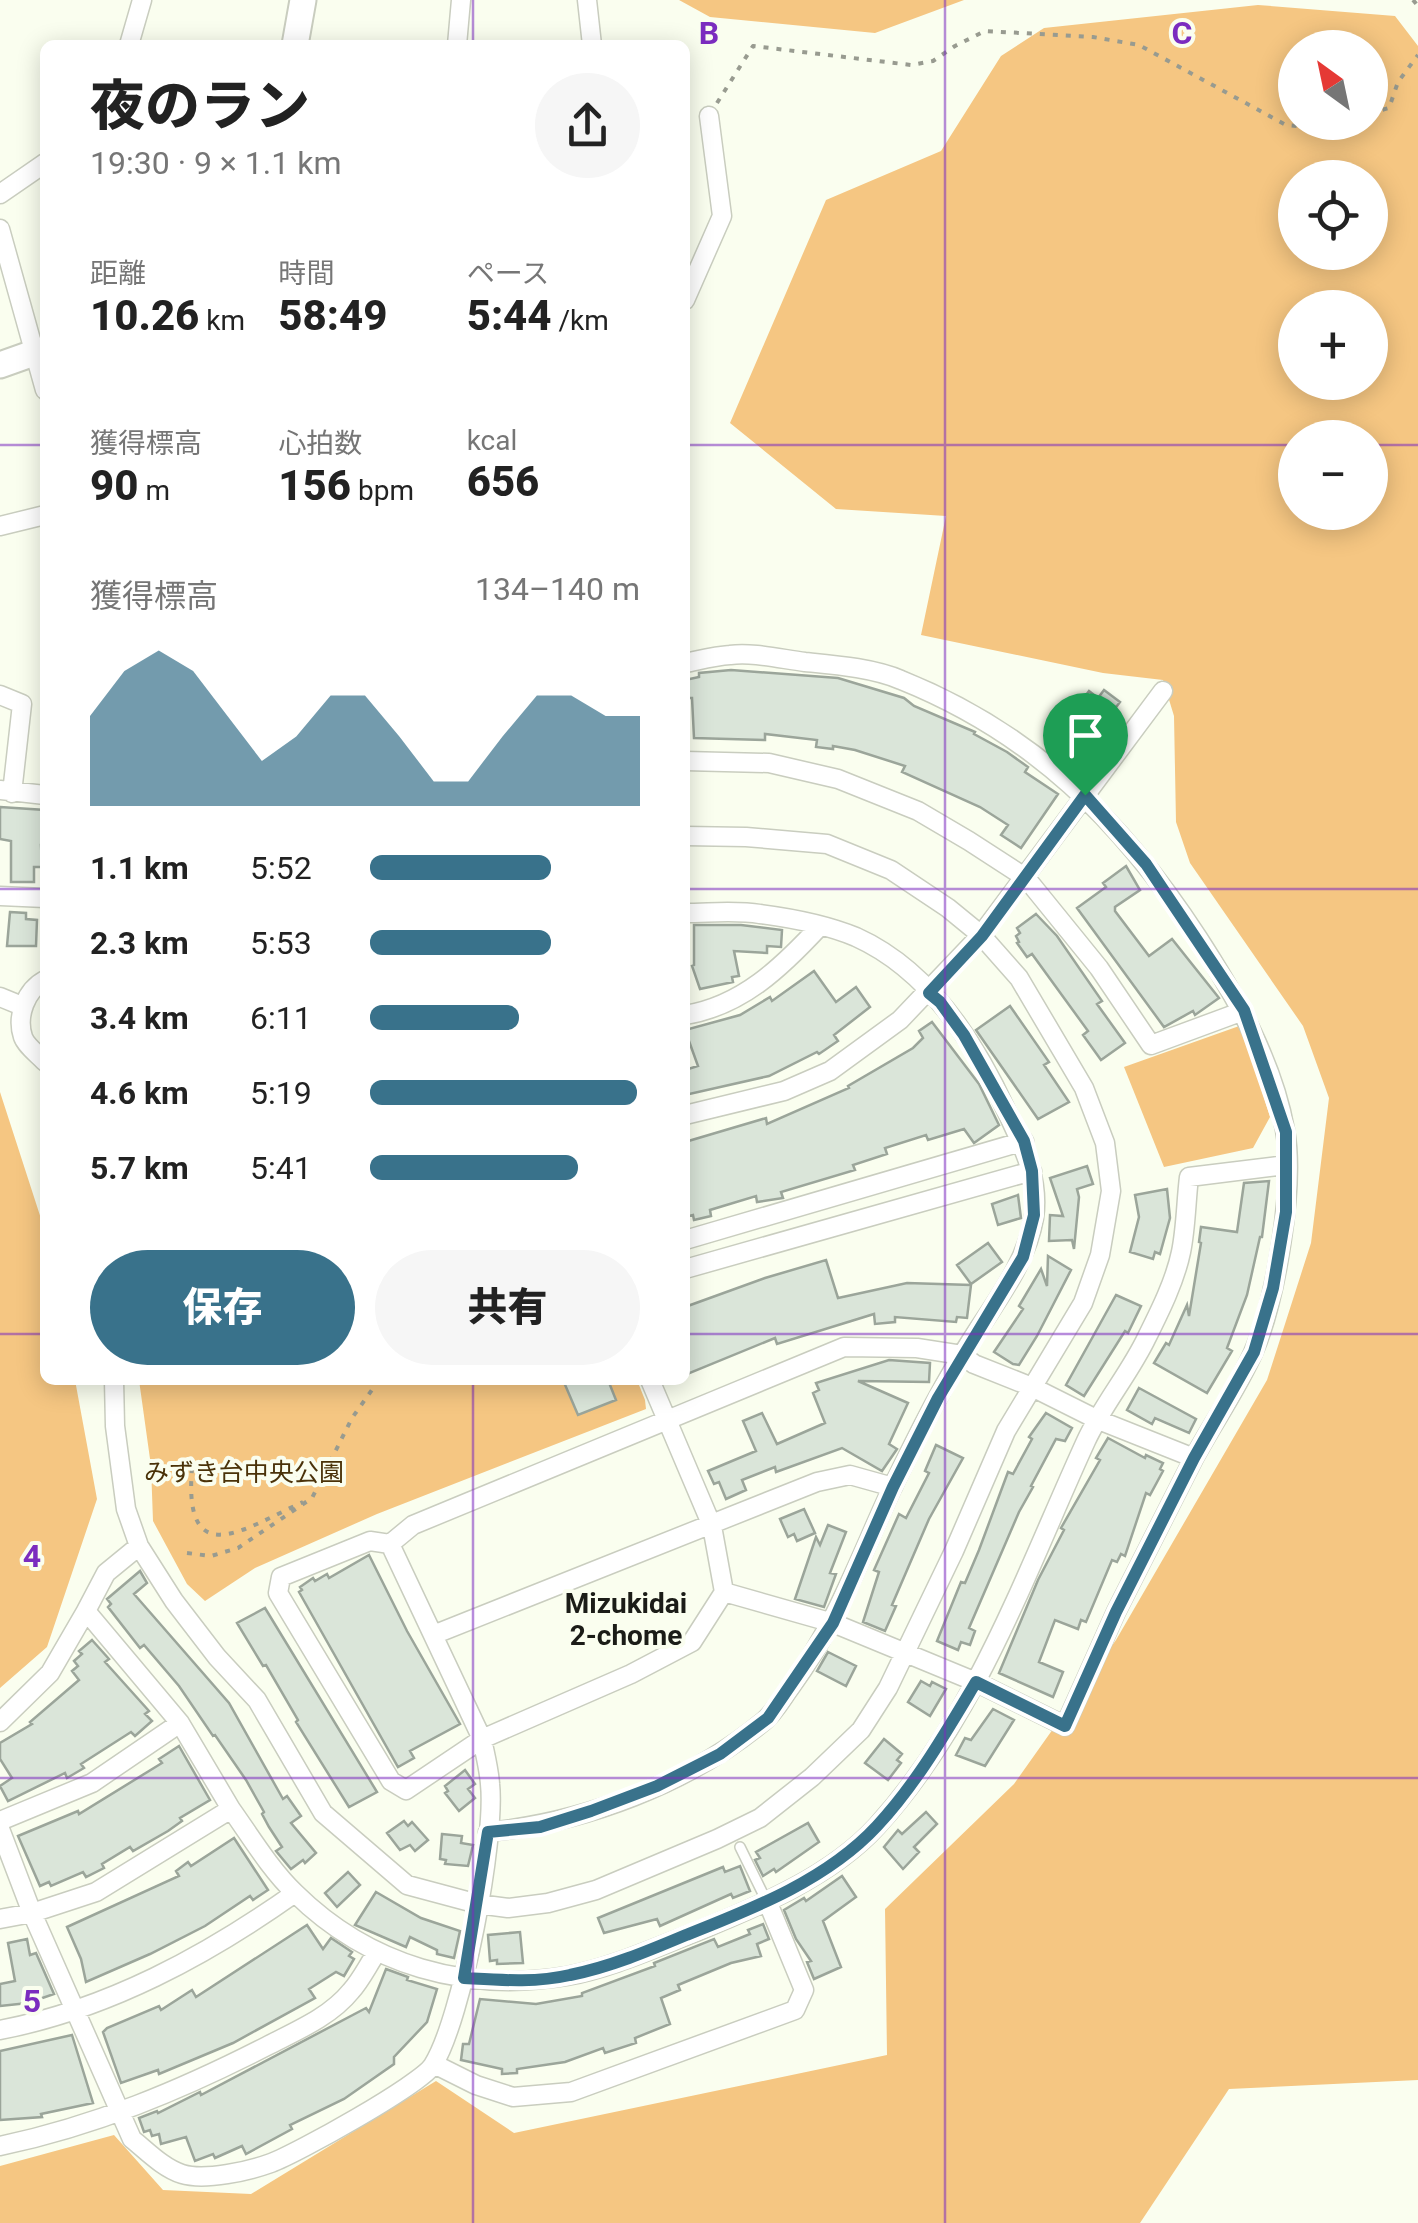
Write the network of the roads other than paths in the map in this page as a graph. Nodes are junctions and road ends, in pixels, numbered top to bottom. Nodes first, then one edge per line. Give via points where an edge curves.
1 (142, 0) edge
2 (303, 0) edge
3 (461, 0) edge
4 (588, 0) edge
5 (130, 40) edge
6 (296, 40) edge
7 (457, 40) edge
8 (592, 40) edge
9 (710, 116) road end
10 (40, 166) edge
11 (0, 194) edge
12 (0, 229) edge
13 (690, 289) edge
14 (39, 352) edge
15 (0, 365) edge
16 (40, 515) edge
17 (0, 526) edge
18 (690, 662) edge
19 (1163, 691) dead end
20 (0, 695) edge
21 (690, 761) edge
22 (6, 791) edge
23 (40, 794) edge
24 (1085, 795) junction
25 (690, 836) edge
26 (1026, 878) junction
27 (0, 896) edge
28 (40, 898) edge
29 (690, 913) edge
30 (820, 926) junction
31 (982, 936) junction
32 (40, 981) edge
33 (929, 993) junction
34 (0, 997) edge
35 (22, 1006) junction
36 (1244, 1010) junction
37 (690, 1013) edge
38 (40, 1056) edge
39 (690, 1114) edge
40 (1024, 1141) junction
41 (1286, 1165) junction
42 (1032, 1171) junction
43 (690, 1239) edge
44 (690, 1268) edge
45 (962, 1354) junction
46 (114, 1385) edge
47 (652, 1385) edge
48 (1032, 1387) junction
49 (1096, 1419) junction
50 (668, 1420) junction
51 (1194, 1458) junction
52 (893, 1487) junction
53 (712, 1526) junction
54 (390, 1544) junction
55 (139, 1546) junction
56 (724, 1592) junction
57 (86, 1611) junction
58 (833, 1623) junction
59 (434, 1635) junction
60 (904, 1654) junction
61 (976, 1682) junction
62 (0, 1722) edge
63 (180, 1723) junction
64 (482, 1740) junction
65 (231, 1809) junction
66 (0, 1821) edge
67 (0, 1830) edge
68 (488, 1832) junction
69 (740, 1847) dead end
70 (295, 1894) junction
71 (768, 1903) junction
72 (478, 1904) junction
73 (32, 1912) junction
74 (0, 1919) edge
75 (377, 1952) junction
76 (464, 1978) junction
77 (76, 2010) junction
78 (0, 2030) edge
79 (434, 2064) junction
80 (120, 2114) junction
81 (0, 2146) edge

1 - 5 street
2 - 6 street
3 - 7 street
4 - 8 street
9 - 13 street via 722,216
10 - 11 street
12 - 14 street
14 - 15 street
16 - 17 street
18 - 24 street via 732,654 898,678 1034,752
19 - 24 street
20 - 22 street via 22,704
21 - 26 street via 768,763 838,780 918,811
22 - 23 street
24 - 26 street
24 - 36 street via 1146,864
25 - 31 street via 827,844 891,870
26 - 31 street
26 - 36 street via 1151,1045
27 - 28 street
29 - 30 street via 758,913
30 - 33 street via 857,938
30 - 37 street via 786,963 750,988 714,1010
31 - 33 street
31 - 48 street via 1019,978 1084,1088 1105,1144 1111,1192 1083,1303
32 - 35 street
33 - 39 street via 830,1071 784,1091
33 - 40 street via 964,1035
34 - 35 street
35 - 38 street via 24,1038
36 - 41 street via 1286,1132
40 - 42 street
40 - 43 street
41 - 49 street via 1189,1177 1180,1254 1168,1288 1146,1340
41 - 51 street via 1273,1288 1254,1352
42 - 44 street
42 - 45 street via 1034,1215 1023,1257
45 - 48 street
45 - 50 street via 844,1347
45 - 52 street
46 - 55 street via 126,1509
47 - 50 street
48 - 49 street
48 - 60 street
49 - 51 street
49 - 61 street
50 - 53 street
50 - 54 street via 413,1525
51 - 61 street via 1065,1726
52 - 53 street via 850,1474
52 - 58 street
53 - 56 street
53 - 59 street
54 - 59 street
54 - 64 street via 370,1541 281,1577 278,1593 391,1781 406,1790
55 - 57 street via 106,1572
55 - 72 street via 174,1601 257,1700 324,1814 408,1885
56 - 58 street
56 - 64 street via 692,1642
57 - 62 street via 50,1673
57 - 63 street
58 - 60 street
58 - 68 street via 768,1718 720,1754 591,1811 540,1827
59 - 64 street
60 - 61 street
60 - 72 street via 861,1730 760,1818 596,1890 508,1908
61 - 71 street via 926,1766 875,1828
63 - 65 street
63 - 66 street via 92,1783
64 - 68 street via 491,1787
65 - 70 street
65 - 73 street via 96,1892
67 - 73 street
68 - 72 street
69 - 71 lane
70 - 75 street
70 - 77 street via 230,1939
71 - 76 street via 570,1975
71 - 79 street via 804,1990 794,2010 571,2092 513,2098
72 - 76 street
73 - 74 street
73 - 77 street
75 - 76 street via 418,1970
75 - 80 street via 350,1993 320,2018
76 - 79 street
77 - 78 street
77 - 80 street
79 - 80 street via 424,2078 386,2100 275,2162 239,2173 183,2174 132,2139
80 - 81 street

